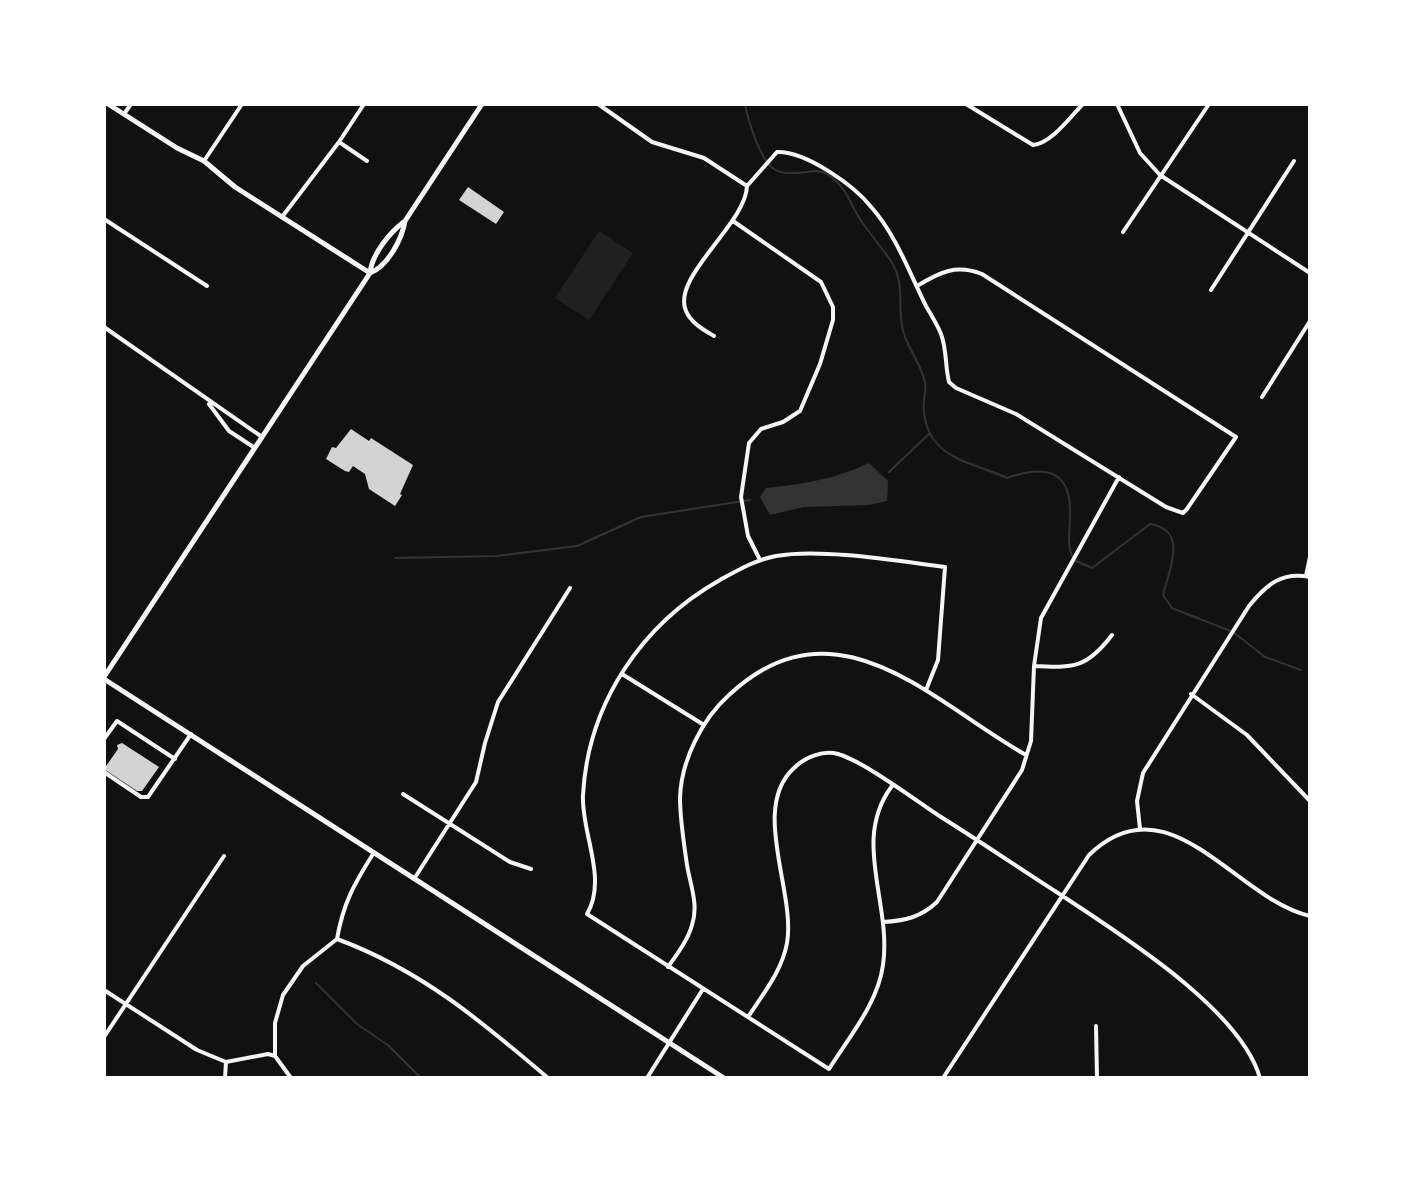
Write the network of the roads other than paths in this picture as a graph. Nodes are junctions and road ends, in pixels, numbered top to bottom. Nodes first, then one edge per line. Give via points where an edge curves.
1 (108, 104) edge
2 (131, 104) edge
3 (242, 104) edge
4 (364, 104) edge
5 (482, 104) edge
6 (966, 104) edge
7 (1083, 104) edge
8 (1117, 104) edge
9 (1209, 104) edge
10 (598, 105) edge
11 (124, 114) junction
12 (339, 142) junction
13 (204, 161) junction
14 (367, 161) dead end
15 (1294, 161) dead end
16 (1160, 175) junction
17 (747, 186) junction
18 (282, 217) junction
19 (104, 219) edge
20 (405, 221) junction
21 (733, 221) junction
22 (1123, 232) dead end
23 (1247, 232) junction
24 (370, 273) junction
25 (1310, 273) edge
26 (207, 286) dead end
27 (917, 286) junction
28 (1211, 290) dead end
29 (1310, 321) edge
30 (104, 327) edge
31 (714, 336) dead end
32 (1262, 397) dead end
33 (205, 399) junction
34 (262, 437) junction
35 (255, 448) junction
36 (1119, 477) junction
37 (1310, 557) edge
38 (760, 560) junction
39 (1308, 576) edge
40 (570, 588) dead end
41 (1112, 635) dead end
42 (1034, 666) junction
43 (622, 674) junction
44 (104, 678) edge
45 (926, 690) junction
46 (1191, 694) junction
47 (704, 725) junction
48 (191, 734) junction
49 (104, 739) edge
50 (1026, 755) junction
51 (175, 759) junction
52 (104, 772) edge
53 (892, 786) junction
54 (403, 794) dead end
55 (1310, 801) edge
56 (450, 824) junction
57 (1140, 829) junction
58 (977, 840) junction
59 (373, 854) junction
60 (224, 856) dead end
61 (531, 869) dead end
62 (414, 879) junction
63 (1062, 896) junction
64 (1310, 916) edge
65 (883, 922) junction
66 (337, 939) junction
67 (668, 967) junction
68 (703, 988) junction
69 (104, 990) edge
70 (126, 1004) junction
71 (747, 1017) junction
72 (1096, 1026) dead end
73 (104, 1037) edge
74 (671, 1042) junction
75 (275, 1056) junction
76 (226, 1062) junction
77 (225, 1078) edge
78 (291, 1078) edge
79 (548, 1078) edge
80 (647, 1078) edge
81 (724, 1078) edge
82 (943, 1078) edge
83 (1097, 1078) edge
84 (1260, 1078) edge

1 - 11 street
2 - 11 street
3 - 13 street
4 - 12 street
5 - 20 street
6 - 7 street via 1033,145 1040,145
8 - 16 street via 1140,153
9 - 16 street
10 - 17 street via 652,142 704,158
11 - 13 street
12 - 14 street
12 - 18 street
13 - 18 street
15 - 23 street
16 - 22 street
16 - 23 street
17 - 21 street
17 - 27 street via 777,152 831,173 872,207
18 - 24 street
19 - 26 street
20 - 24 street via 394,229
20 - 24 street via 402,235 379,269
21 - 31 street via 693,277 684,299 691,319
21 - 38 street via 821,282 833,307 820,364 800,411 761,429 749,443 741,497 748,536
23 - 25 street
23 - 28 street
24 - 34 street
27 - 36 street via 943,339 949,382 1016,414
27 - 36 street via 956,268 982,274 1236,437 1183,513
29 - 32 street
30 - 33 street
33 - 34 street
33 - 35 street via 229,431
34 - 35 street
35 - 44 street
36 - 42 street via 1048,600
37 - 39 street
38 - 43 street via 681,605 645,639
38 - 45 street via 807,553 945,567 938,660
39 - 46 street via 1282,576 1258,595
40 - 56 street via 498,702 480,771
41 - 42 street via 1078,666
42 - 50 street
43 - 47 street
43 - 67 street via 601,712 585,771 584,814 595,882 587,914
44 - 48 street
45 - 47 street via 857,657 809,655 759,671 725,698
45 - 50 street
46 - 55 street via 1247,735
46 - 57 street via 1143,773 1137,801
47 - 67 street via 680,793 693,923
48 - 51 street
48 - 59 street
49 - 51 street via 117,721
50 - 58 street via 1022,770
51 - 52 street via 148,797
53 - 58 street
53 - 65 street via 873,822
53 - 71 street via 829,752 804,760 783,780 774,811 787,944 776,973
54 - 56 street
56 - 61 street via 510,862
56 - 62 street
57 - 63 street via 1102,843
57 - 64 street via 1178,836 1282,904
58 - 63 street
58 - 65 street via 927,912
59 - 62 street
59 - 66 street via 341,912
60 - 70 street
62 - 74 street
63 - 82 street
63 - 84 street via 1188,986 1243,1042
65 - 71 street via 883,967 874,996 829,1069
66 - 75 street via 303,966 283,995 275,1023
66 - 79 street via 403,968 501,1037
67 - 68 street
68 - 71 street
68 - 74 street
69 - 70 street
70 - 73 street
70 - 76 street via 197,1050
72 - 83 street
74 - 80 street
74 - 81 street
75 - 76 street
75 - 78 street
76 - 77 street

